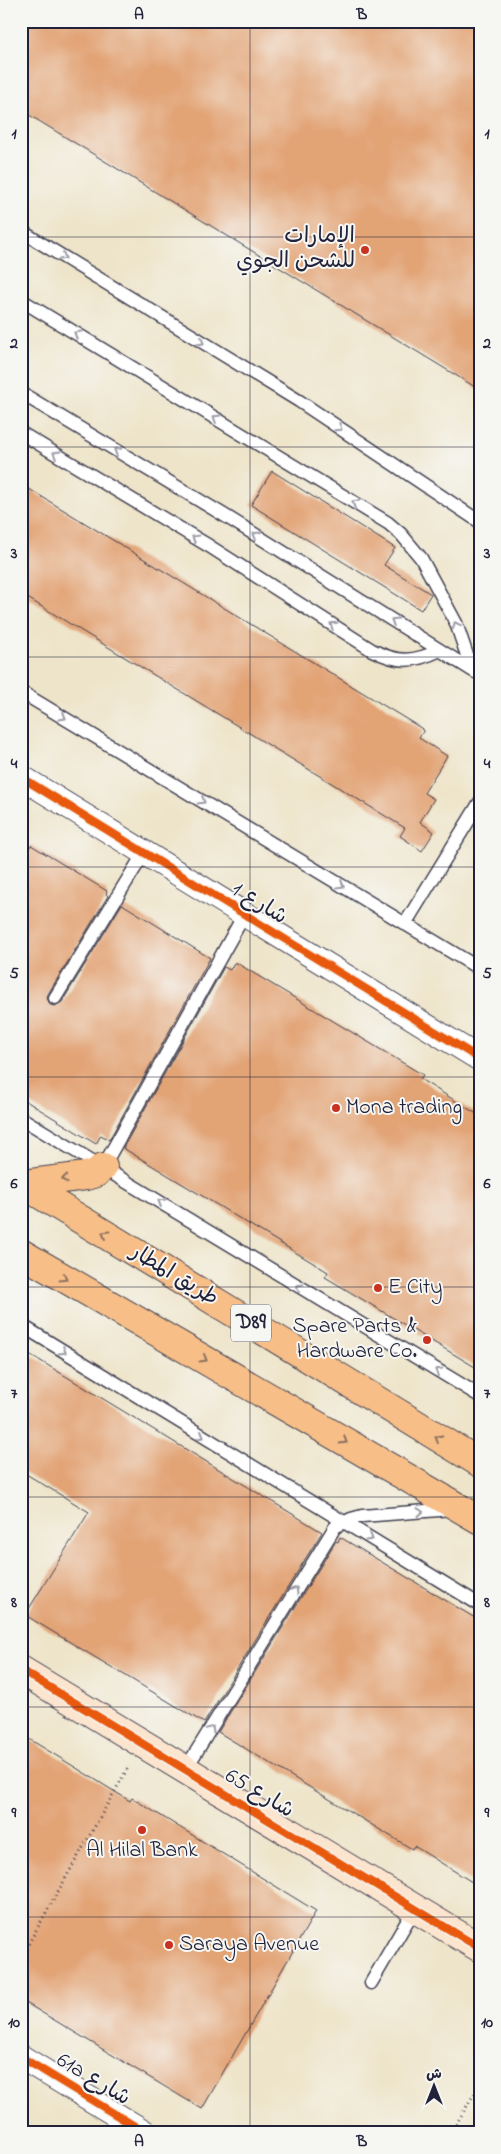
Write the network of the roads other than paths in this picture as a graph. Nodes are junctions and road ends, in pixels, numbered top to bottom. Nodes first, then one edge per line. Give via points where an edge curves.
1 (21, 231) edge
2 (21, 300) edge
3 (21, 393) edge
4 (21, 433) edge
5 (480, 522) edge
6 (440, 650) junction
7 (476, 672) edge
8 (21, 692) edge
9 (21, 777) edge
10 (480, 802) edge
11 (144, 854) junction
12 (244, 915) junction
13 (405, 924) junction
14 (480, 969) edge
15 (55, 998) dead end
16 (480, 1059) edge
17 (21, 1118) edge
18 (103, 1167) junction
19 (22, 1184) edge
20 (21, 1253) edge
21 (21, 1325) edge
22 (480, 1396) edge
23 (480, 1463) edge
24 (470, 1514) edge
25 (343, 1522) junction
26 (480, 1605) edge
27 (21, 1670) edge
28 (185, 1770) junction
29 (415, 1908) junction
30 (480, 1948) edge
31 (371, 1983) dead end
32 (21, 2057) edge
33 (146, 2132) edge

1 -> 5 lane via 298,401
7 -> 2 lane via 456,622 421,558 388,523
6 -> 3 lane
6 -> 4 lane via 424,658 406,661 388,658
6 - 7 lane
8 -> 13 lane
9 - 11 street, شارع 1
10 - 13 lane
11 - 12 street, شارع 1
11 - 15 lane
12 - 16 street, شارع 1
12 - 18 lane
13 - 14 lane
17 - 18 lane
18 -> 19 highway via 86,1176
22 -> 18 lane
23 -> 19 highway, طريق المطار / D89
20 -> 24 highway, D89
21 -> 25 lane
25 -> 24 lane via 362,1516
25 -> 26 lane
28 -> 25 lane via 329,1535
27 - 28 street, شارع 65
28 - 29 street, شارع 65
29 - 30 street, شارع 65
29 - 31 lane
32 - 33 street, 61a شارع

